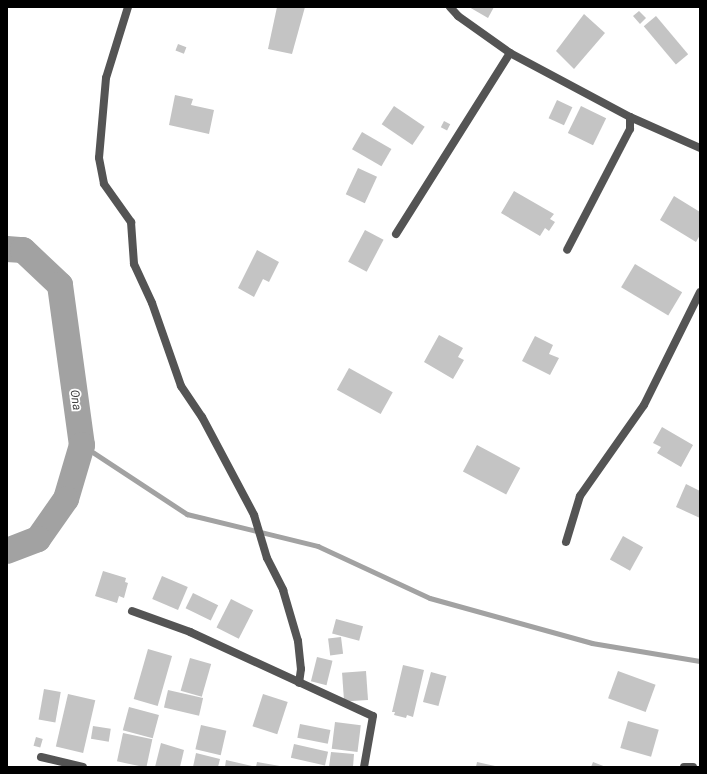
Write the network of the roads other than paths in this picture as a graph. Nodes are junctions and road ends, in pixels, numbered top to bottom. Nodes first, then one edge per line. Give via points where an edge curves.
1 (128, 7) edge
2 (450, 7) edge
3 (510, 53) junction
4 (630, 117) junction
5 (700, 148) edge
6 (396, 234) dead end
7 (567, 250) dead end
8 (700, 292) edge
9 (566, 542) dead end
10 (132, 611) dead end
11 (299, 682) junction
12 (41, 757) dead end
13 (83, 767) edge
14 (364, 767) edge
15 (684, 767) edge
16 (693, 767) edge

1 - 11 street via 106,78 99,158 104,184 131,222 134,264 152,303 181,386 202,417 254,515 267,558 283,590 298,641 301,669
2 - 3 street via 458,16
3 - 4 street
3 - 6 street
4 - 5 street
4 - 7 street via 630,130
8 - 9 street via 644,405 580,496
10 - 11 street via 190,632
11 - 14 street via 372,716
12 - 13 street
15 - 16 street

